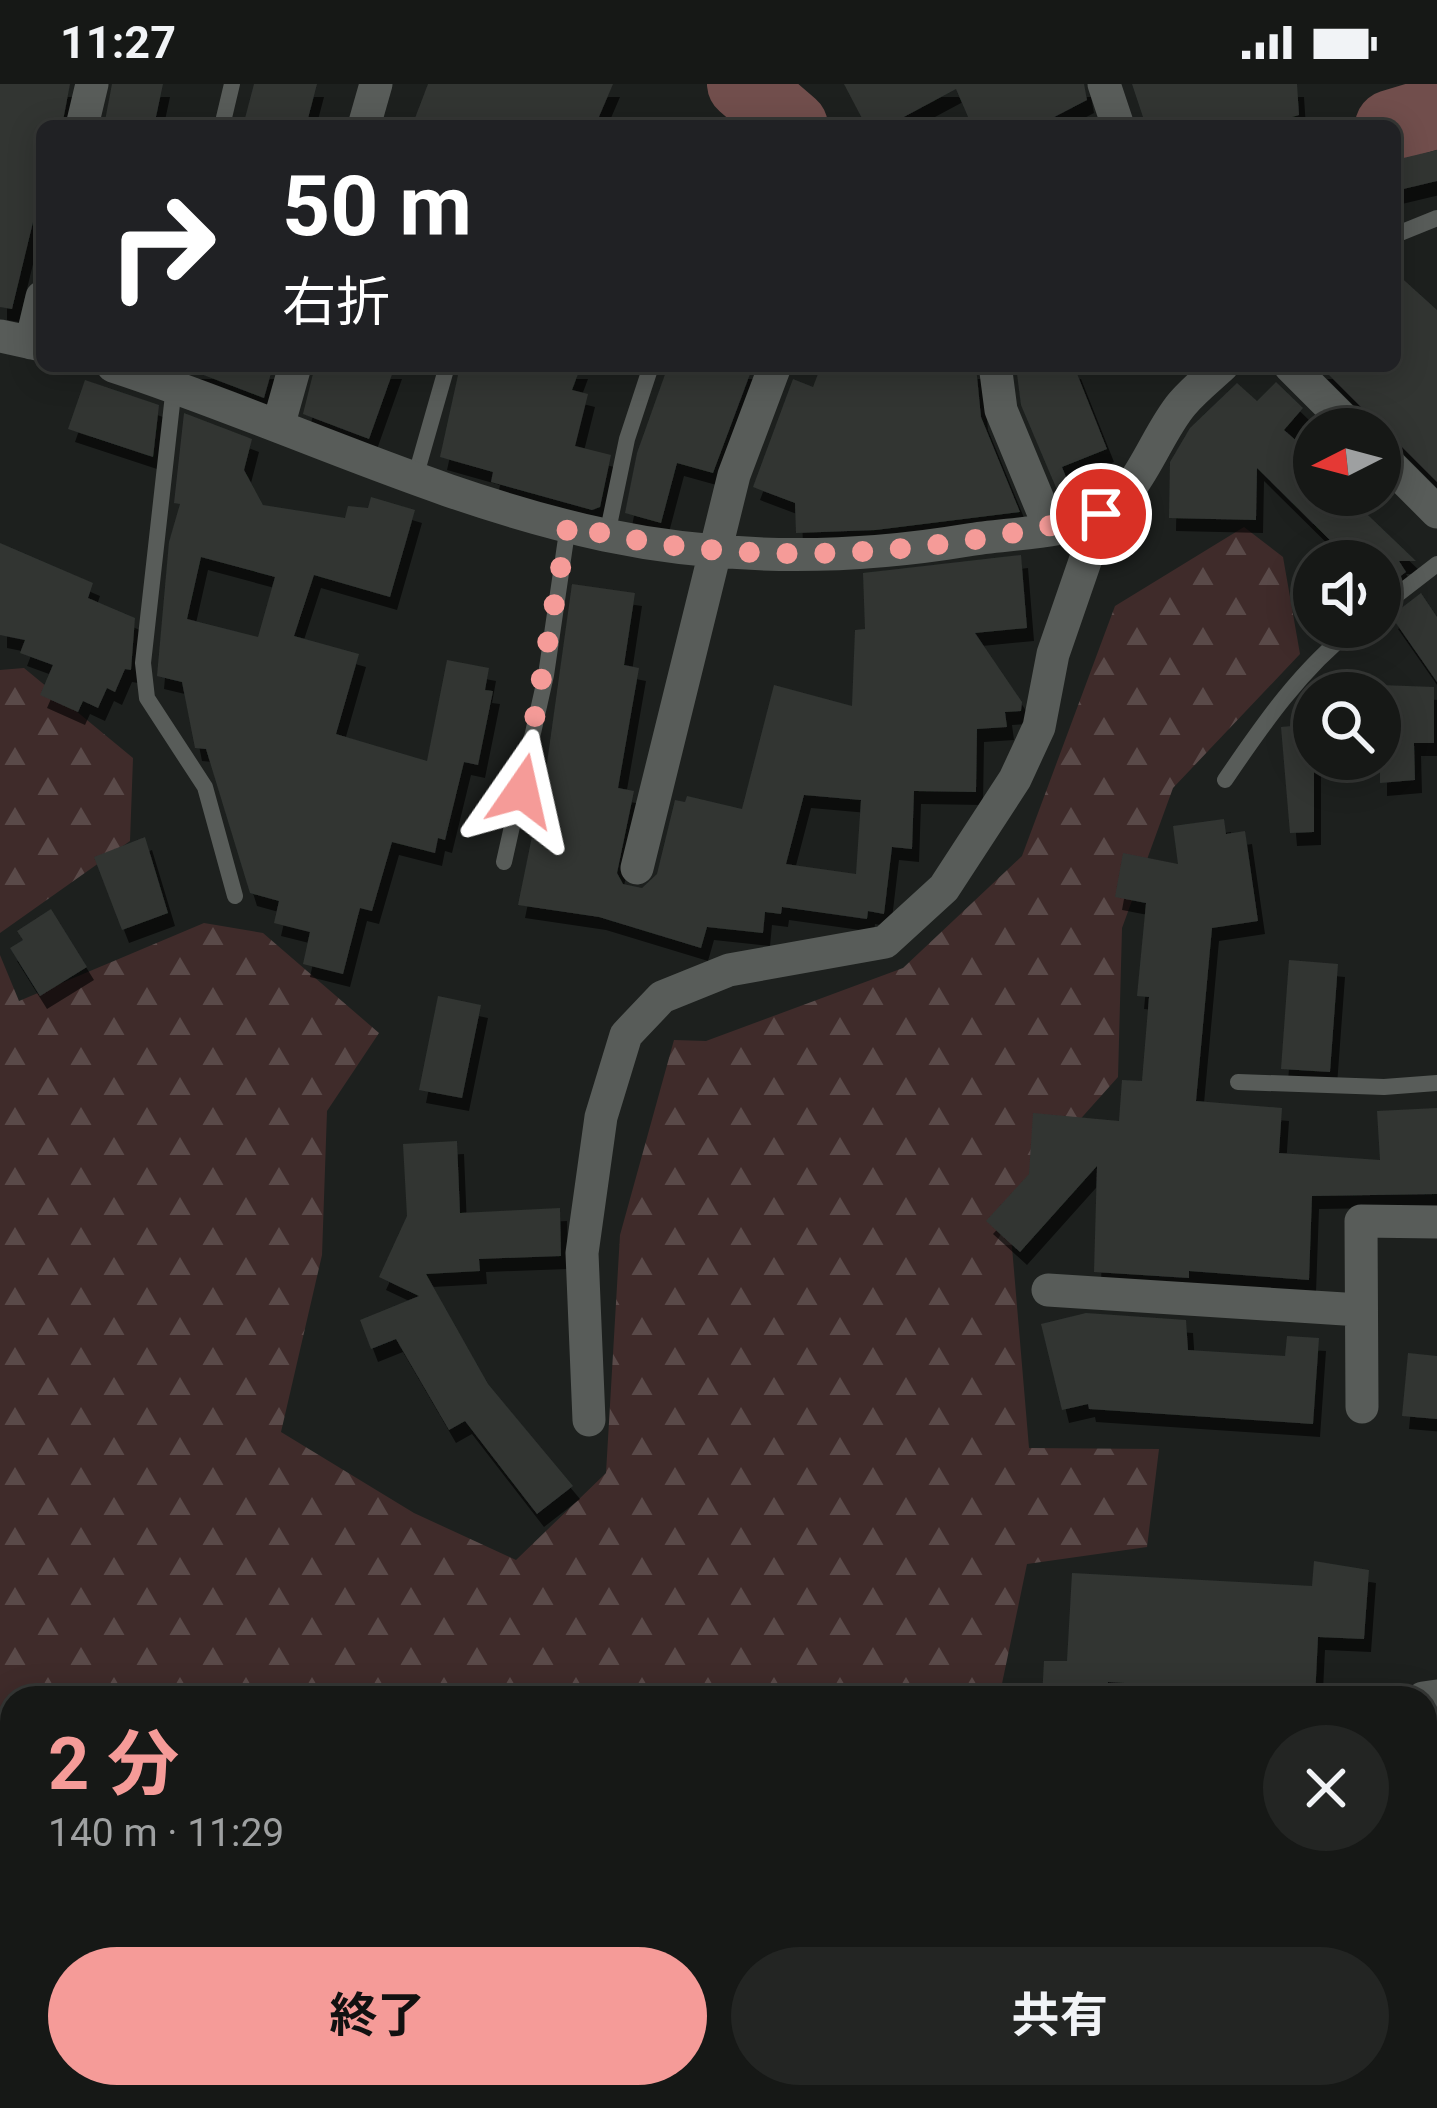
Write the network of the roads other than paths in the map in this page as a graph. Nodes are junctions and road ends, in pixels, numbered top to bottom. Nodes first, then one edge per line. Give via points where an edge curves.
1 (92, 84) edge
2 (232, 84) edge
3 (376, 84) edge
4 (1104, 84) edge
5 (83, 120) edge
6 (223, 120) edge
7 (366, 120) edge
8 (1116, 120) edge
9 (1437, 218) edge
10 (1401, 233) edge
11 (36, 312) edge
12 (24, 341) edge
13 (293, 372) edge
14 (445, 372) edge
15 (648, 372) edge
16 (773, 372) edge
17 (996, 372) dead end
18 (1216, 372) edge
19 (1296, 372) edge
20 (168, 378) edge
21 (1332, 408) edge
22 (279, 423) junction
23 (1401, 476) edge
24 (415, 478) junction
25 (1437, 512) edge
26 (1101, 514) junction
27 (568, 525) junction
28 (1049, 526) junction
29 (607, 535) junction
30 (716, 550) junction
31 (1437, 564) edge
32 (1401, 592) edge
33 (1328, 648) edge
34 (1225, 780) dead end
35 (504, 862) dead end
36 (637, 868) dead end
37 (235, 896) dead end
38 (1238, 1082) dead end
39 (1437, 1083) edge
40 (1437, 1222) edge
41 (1048, 1290) dead end
42 (1360, 1310) junction
43 (1362, 1407) dead end
44 (589, 1420) dead end

1 - 5 street
2 - 6 lane
3 - 7 street
4 - 8 street
9 - 10 lane
11 - 12 street
13 - 22 street
14 - 24 lane
15 - 29 lane
16 - 30 street
17 - 28 street via 1001,410
18 - 26 street
19 - 21 street
20 - 22 street
20 - 37 lane via 147,698 205,787
22 - 24 street
23 - 25 street
24 - 27 street
26 - 28 street
26 - 44 street via 1053,654 1040,727 944,888 885,942 729,970 662,997 626,1036 602,1117 582,1253
27 - 29 street
27 - 35 lane via 546,675
28 - 30 street via 850,553
29 - 30 street
30 - 36 street
31 - 32 lane
33 - 34 lane
38 - 39 lane
40 - 42 street via 1361,1221
41 - 42 street
42 - 43 street

